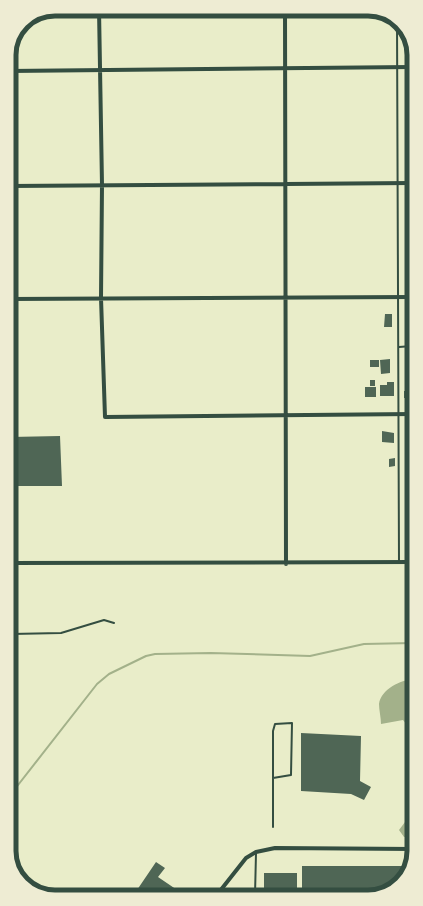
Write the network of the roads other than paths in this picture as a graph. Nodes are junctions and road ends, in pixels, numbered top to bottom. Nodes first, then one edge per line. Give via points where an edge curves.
1 (99, 16) edge
2 (285, 16) edge
3 (397, 28) edge
4 (397, 67) junction
5 (407, 67) edge
6 (285, 68) junction
7 (100, 70) junction
8 (16, 71) edge
9 (398, 183) junction
10 (407, 183) edge
11 (286, 184) junction
12 (102, 185) junction
13 (16, 186) edge
14 (286, 297) junction
15 (398, 297) junction
16 (407, 297) edge
17 (101, 298) junction
18 (16, 299) edge
19 (407, 346) edge
20 (399, 347) junction
21 (286, 414) junction
22 (400, 414) junction
23 (407, 414) edge
24 (400, 562) junction
25 (407, 562) edge
26 (16, 563) edge
27 (286, 564) junction
28 (114, 623) dead end
29 (16, 634) edge
30 (273, 778) junction
31 (273, 827) dead end
32 (407, 849) edge
33 (256, 852) junction
34 (221, 890) edge
35 (255, 890) edge

1 - 7 street
2 - 6 street
3 - 4 lane
4 - 5 street
4 - 6 street
4 - 9 lane
6 - 7 street
6 - 11 street
7 - 8 street
7 - 12 street
9 - 10 street
9 - 11 street
9 - 15 lane
11 - 12 street
11 - 14 street
12 - 13 street
12 - 17 street
14 - 15 street
14 - 17 street
14 - 21 street
15 - 16 street
15 - 20 lane
17 - 18 street
17 - 21 street via 105,417
19 - 20 lane
20 - 22 lane
21 - 22 street
21 - 27 street
22 - 23 street
22 - 24 lane
24 - 25 street
24 - 27 street
26 - 27 street
28 - 29 lane via 104,620 61,633
30 - 30 lane via 274,724 292,723 291,775
30 - 31 lane
32 - 33 street via 275,848
33 - 34 street via 246,858
33 - 35 lane

